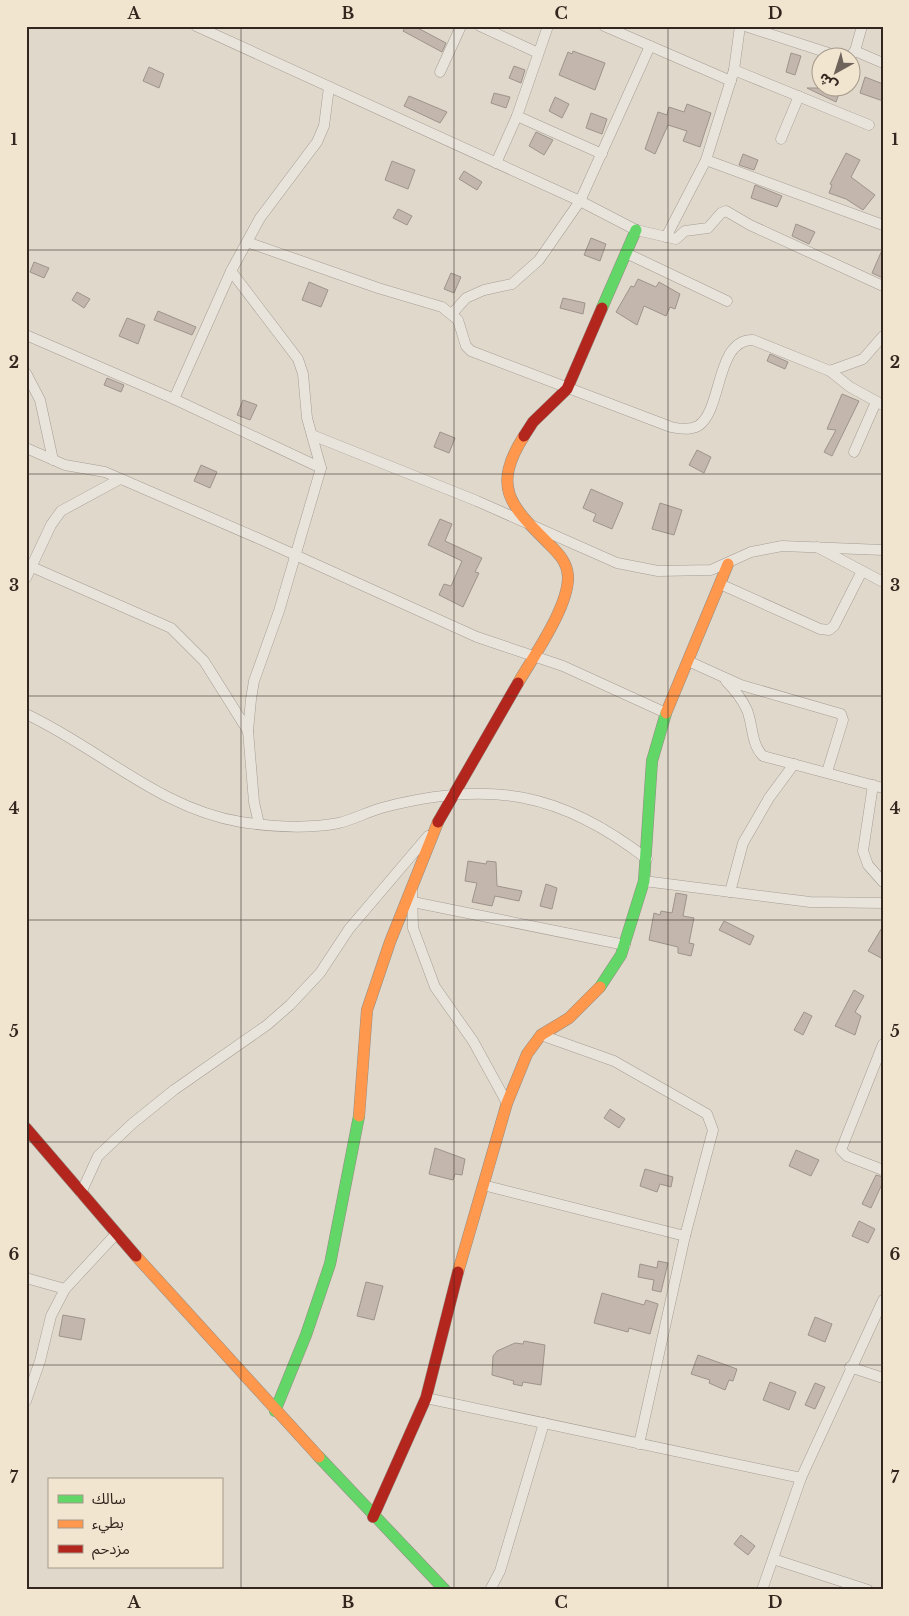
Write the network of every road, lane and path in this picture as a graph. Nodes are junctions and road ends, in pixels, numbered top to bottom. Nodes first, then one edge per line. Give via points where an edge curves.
1 (196, 26) edge
2 (461, 26) edge
3 (480, 26) edge
4 (548, 26) edge
5 (604, 26) edge
6 (740, 26) edge
7 (745, 26) edge
8 (862, 26) edge
9 (650, 46) junction
10 (813, 48) edge
11 (854, 48) edge
12 (538, 53) junction
13 (862, 57) edge
14 (883, 63) edge
15 (734, 70) junction
16 (440, 72) dead end
17 (731, 81) junction
18 (329, 87) junction
19 (799, 96) junction
20 (517, 116) junction
21 (869, 125) dead end
22 (781, 139) dead end
23 (602, 154) junction
24 (706, 160) junction
25 (496, 162) junction
26 (580, 201) junction
27 (883, 225) edge
28 (636, 230) junction
29 (666, 236) junction
30 (247, 242) junction
31 (626, 253) junction
32 (231, 271) junction
33 (883, 286) edge
34 (726, 301) dead end
35 (452, 314) junction
36 (26, 335) edge
37 (883, 336) edge
38 (830, 371) junction
39 (26, 373) edge
40 (567, 389) junction
41 (174, 399) junction
42 (879, 404) edge
43 (312, 435) junction
44 (26, 448) edge
45 (854, 452) dead end
46 (53, 460) junction
47 (321, 468) junction
48 (120, 479) junction
49 (529, 524) junction
50 (814, 545) junction
51 (883, 550) edge
52 (296, 555) junction
53 (728, 564) junction
54 (32, 568) junction
55 (862, 571) junction
56 (26, 578) edge
57 (883, 582) edge
58 (720, 584) junction
59 (533, 656) junction
60 (688, 661) junction
61 (723, 679) junction
62 (666, 713) junction
63 (26, 714) edge
64 (248, 731) junction
65 (794, 764) junction
66 (827, 772) junction
67 (878, 787) edge
68 (455, 795) junction
69 (259, 824) junction
70 (434, 829) junction
71 (647, 859) junction
72 (644, 881) junction
73 (883, 882) edge
74 (412, 885) junction
75 (730, 892) junction
76 (413, 902) junction
77 (883, 903) edge
78 (625, 946) junction
79 (541, 1035) junction
80 (883, 1044) edge
81 (507, 1103) junction
82 (26, 1128) edge
83 (883, 1170) edge
84 (482, 1185) junction
85 (81, 1193) junction
86 (116, 1234) junction
87 (685, 1236) junction
88 (26, 1278) edge
89 (65, 1289) junction
90 (883, 1300) edge
91 (850, 1367) junction
92 (883, 1378) edge
93 (426, 1398) junction
94 (26, 1401) edge
95 (275, 1411) junction
96 (544, 1423) junction
97 (639, 1444) junction
98 (801, 1478) junction
99 (373, 1517) junction
100 (773, 1559) junction
101 (444, 1590) edge
102 (490, 1590) edge
103 (762, 1590) edge
104 (868, 1590) edge

1 - 18 street
2 - 16 street
3 - 12 street
4 - 12 street
5 - 9 street
6 - 15 street
7 - 10 street
8 - 11 street
9 - 17 street
9 - 23 street
12 - 20 street
13 - 14 street
15 - 17 street
15 - 19 street
17 - 24 street
18 - 25 street
18 - 30 street via 324,126 317,142 260,218
19 - 21 street
19 - 22 street
20 - 23 street
20 - 25 street
23 - 26 street
24 - 27 street
24 - 29 street
25 - 26 street
26 - 28 street
26 - 35 street via 539,260 524,275 512,284 466,298
28 - 29 street
28 - 31 street
29 - 33 street via 676,238 685,231 708,228 720,212 726,211
30 - 32 street
30 - 35 street via 442,307
31 - 34 street
31 - 40 street
32 - 41 street
32 - 43 street via 298,358
35 - 40 street via 471,351
36 - 41 street
37 - 38 street via 864,359
38 - 40 street via 753,340 739,342 730,352 706,416 698,426 680,429
38 - 42 street
39 - 46 street via 40,400
40 - 49 street via 533,422 514,452 510,466 506,482 508,495
41 - 47 street
42 - 45 street
43 - 47 street
43 - 49 street
44 - 46 street
46 - 48 street via 98,470
47 - 52 street
48 - 52 street
48 - 54 street via 61,511
49 - 53 street via 617,563 658,571 711,570
49 - 59 street via 564,559 568,577 559,612
50 - 51 street
50 - 53 street via 782,546 751,552
50 - 55 street
52 - 59 street via 477,637
52 - 64 street via 254,681
53 - 58 street
54 - 56 street
54 - 64 street via 171,628 204,661
55 - 57 street
55 - 58 street via 829,630 820,629
58 - 60 street
59 - 62 street via 563,666
59 - 68 street
60 - 61 street
60 - 62 street
61 - 65 street via 747,710 758,752 769,759
61 - 66 street via 841,714 843,720
62 - 71 street via 652,761
63 - 69 street via 50,725 146,786 191,808 238,822
64 - 69 street
65 - 66 street
65 - 75 street via 769,798 743,843
66 - 67 street
67 - 73 street via 863,850 868,865
68 - 69 street via 398,804 338,823 299,827
68 - 70 street
68 - 71 street via 508,794 551,804 616,835
70 - 74 street
70 - 85 street via 348,929 320,974 267,1025 133,1123 98,1156
71 - 72 street
72 - 75 street
72 - 78 street
74 - 76 street
74 - 95 street via 367,1010 362,1102 330,1264
75 - 77 street via 810,902
76 - 78 street
76 - 81 street via 413,928 435,987 473,1041
78 - 79 street via 598,990 569,1018
79 - 81 street via 527,1054
79 - 87 street via 614,1061 707,1114 713,1130
80 - 83 street via 841,1150 847,1156
81 - 84 street
82 - 85 street
84 - 87 street
84 - 93 street
85 - 86 street
86 - 89 street
86 - 95 street
87 - 97 street
88 - 89 street
89 - 94 street via 50,1316 40,1361
90 - 91 street
91 - 92 street
91 - 98 street
93 - 96 street
93 - 99 street
95 - 99 street
96 - 97 street
96 - 102 street via 500,1571
97 - 98 street
98 - 100 street
99 - 101 street
100 - 103 street
100 - 104 street

